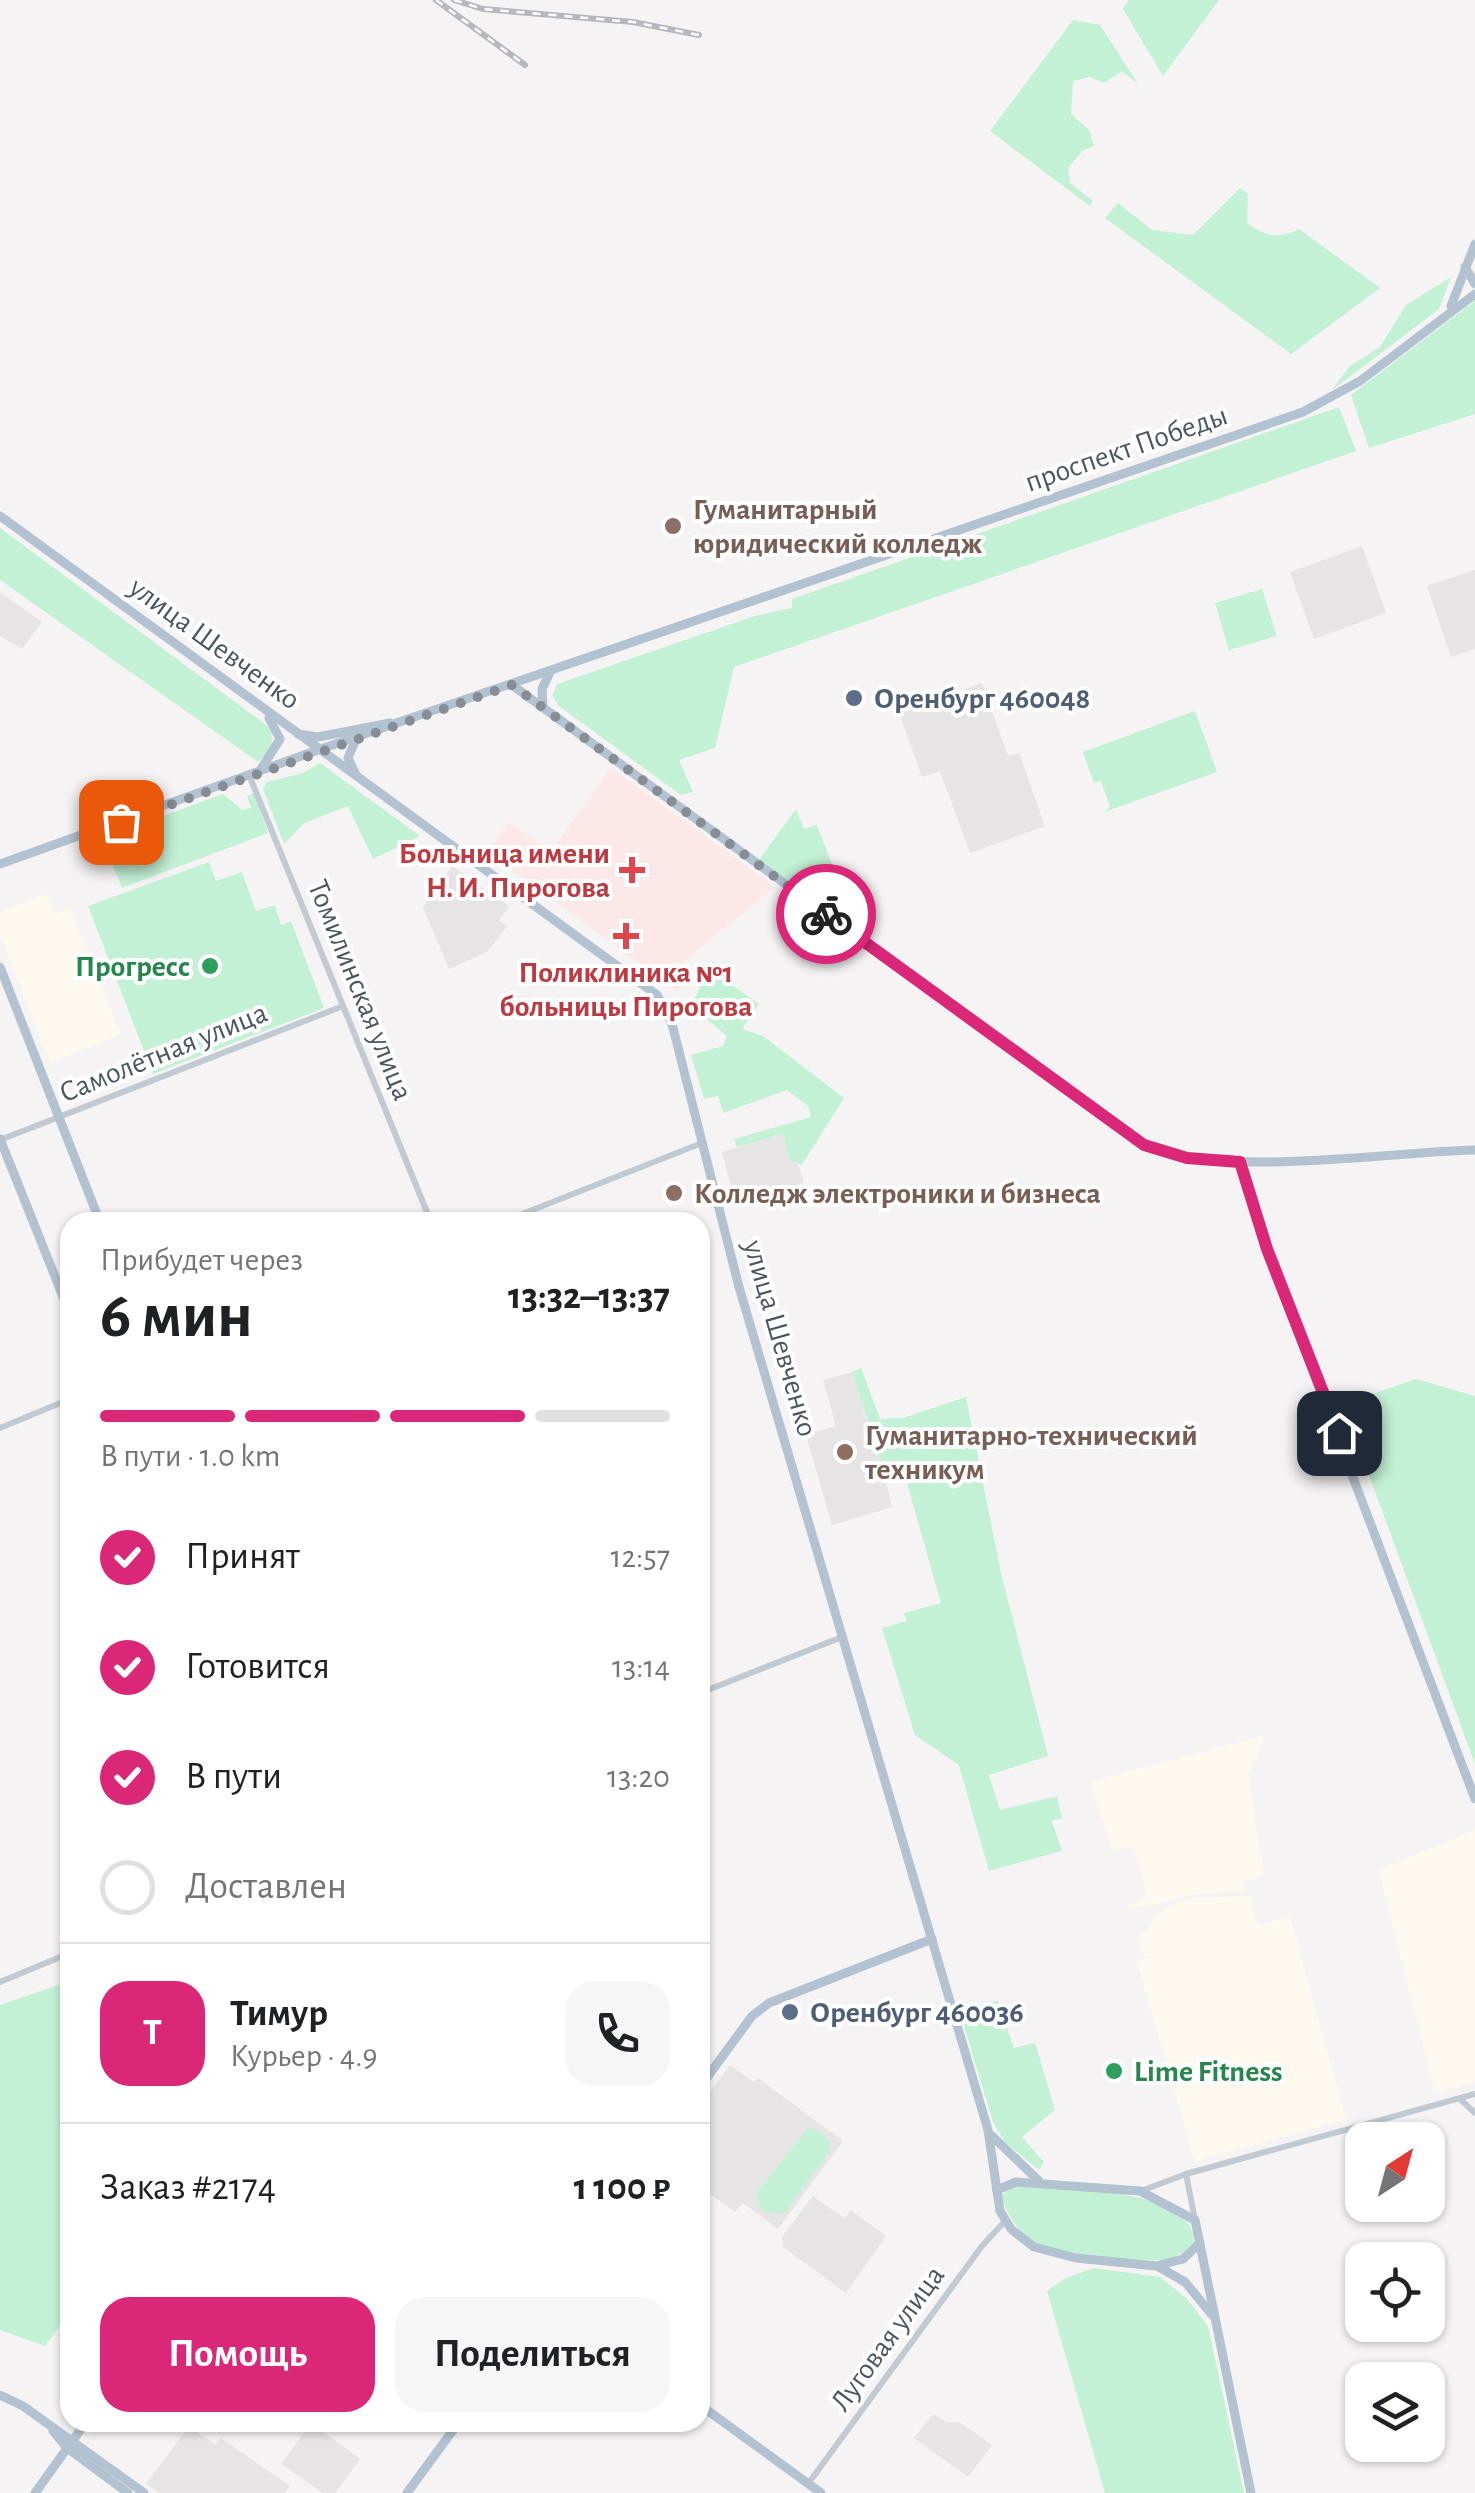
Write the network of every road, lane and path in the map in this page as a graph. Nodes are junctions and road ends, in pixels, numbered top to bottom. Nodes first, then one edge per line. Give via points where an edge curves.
1 (1475, 244) edge
2 (1464, 265) junction
3 (1475, 284) edge
4 (1475, 294) edge
5 (1450, 309) junction
6 (0, 516) edge
7 (550, 672) junction
8 (512, 685) junction
9 (543, 708) junction
10 (265, 711) junction
11 (398, 724) junction
12 (296, 734) junction
13 (357, 737) junction
14 (318, 750) junction
15 (254, 773) junction
16 (357, 778) junction
17 (0, 864) edge
18 (0, 967) edge
19 (343, 1006) junction
20 (58, 1119) junction
21 (0, 1140) edge
22 (702, 1143) junction
23 (1475, 1150) edge
24 (1240, 1162) junction
25 (96, 1212) edge
26 (427, 1212) edge
27 (527, 1212) edge
28 (60, 1289) edge
29 (60, 1403) edge
30 (0, 1428) edge
31 (842, 1637) junction
32 (710, 1689) edge
33 (1475, 1799) edge
34 (932, 1939) junction
35 (60, 1957) edge
36 (0, 1982) edge
37 (710, 2073) edge
38 (1475, 2094) edge
39 (1459, 2098) junction
40 (1475, 2113) edge
41 (988, 2130) junction
42 (1186, 2174) junction
43 (1042, 2183) junction
44 (997, 2191) junction
45 (1140, 2191) junction
46 (1195, 2220) junction
47 (1005, 2221) junction
48 (1200, 2243) junction
49 (1156, 2266) junction
50 (1215, 2318) junction
51 (0, 2394) edge
52 (710, 2412) edge
53 (79, 2432) edge
54 (452, 2432) edge
55 (70, 2444) junction
56 (808, 2484) junction
57 (35, 2493) edge
58 (128, 2493) edge
59 (144, 2493) edge
60 (407, 2493) edge
61 (821, 2493) edge
62 (1250, 2493) edge

1 - 2 main road
2 - 3 main road
2 - 5 main road
4 - 5 main road, проспект Победы
5 - 7 main road, проспект Победы via 1360,381 1303,412
6 - 10 main road, улица Шевченко
7 - 8 main road, проспект Победы
7 - 9 main road
8 - 9 main road
8 - 11 main road, проспект Победы
9 - 24 main road via 1124,1132 1162,1152
10 - 12 main road, улица Шевченко
10 - 15 main road via 280,739
11 - 12 main road via 378,722 318,737
11 - 13 main road, проспект Победы
12 - 14 main road, улица Шевченко
13 - 14 main road, проспект Победы
13 - 16 main road via 348,758
14 - 15 main road, проспект Победы
14 - 16 main road, улица Шевченко
15 - 17 main road, проспект Победы
15 - 19 street, Томилинская улица
16 - 22 main road, улица Шевченко via 652,988 672,1024
18 - 20 main road
19 - 20 street, Самолётная улица
19 - 26 street, Томилинская улица
20 - 21 street, Самолётная улица
20 - 25 main road
21 - 28 main road
22 - 27 street
22 - 31 main road, улица Шевченко
23 - 24 main road
24 - 33 main road
29 - 30 street
31 - 32 street
31 - 34 main road, улица Шевченко
34 - 37 main road via 787,1995 752,2016
34 - 41 main road, улица Шевченко
35 - 36 street
38 - 39 street
39 - 40 street
39 - 42 street
41 - 43 main road, улица Шевченко
41 - 44 main road, улица Шевченко
42 - 45 street
42 - 46 street
43 - 44 main road via 1010,2182
43 - 45 main road
44 - 47 main road, улица Шевченко
45 - 46 main road
46 - 48 main road
47 - 49 main road via 1046,2252
47 - 56 street, Луговая улица
48 - 49 main road via 1183,2259
48 - 50 main road
49 - 50 main road via 1184,2282
50 - 62 main road
51 - 55 main road
52 - 56 main road
53 - 55 main road
54 - 60 main road
55 - 57 main road
55 - 58 main road
55 - 59 main road
56 - 61 main road

